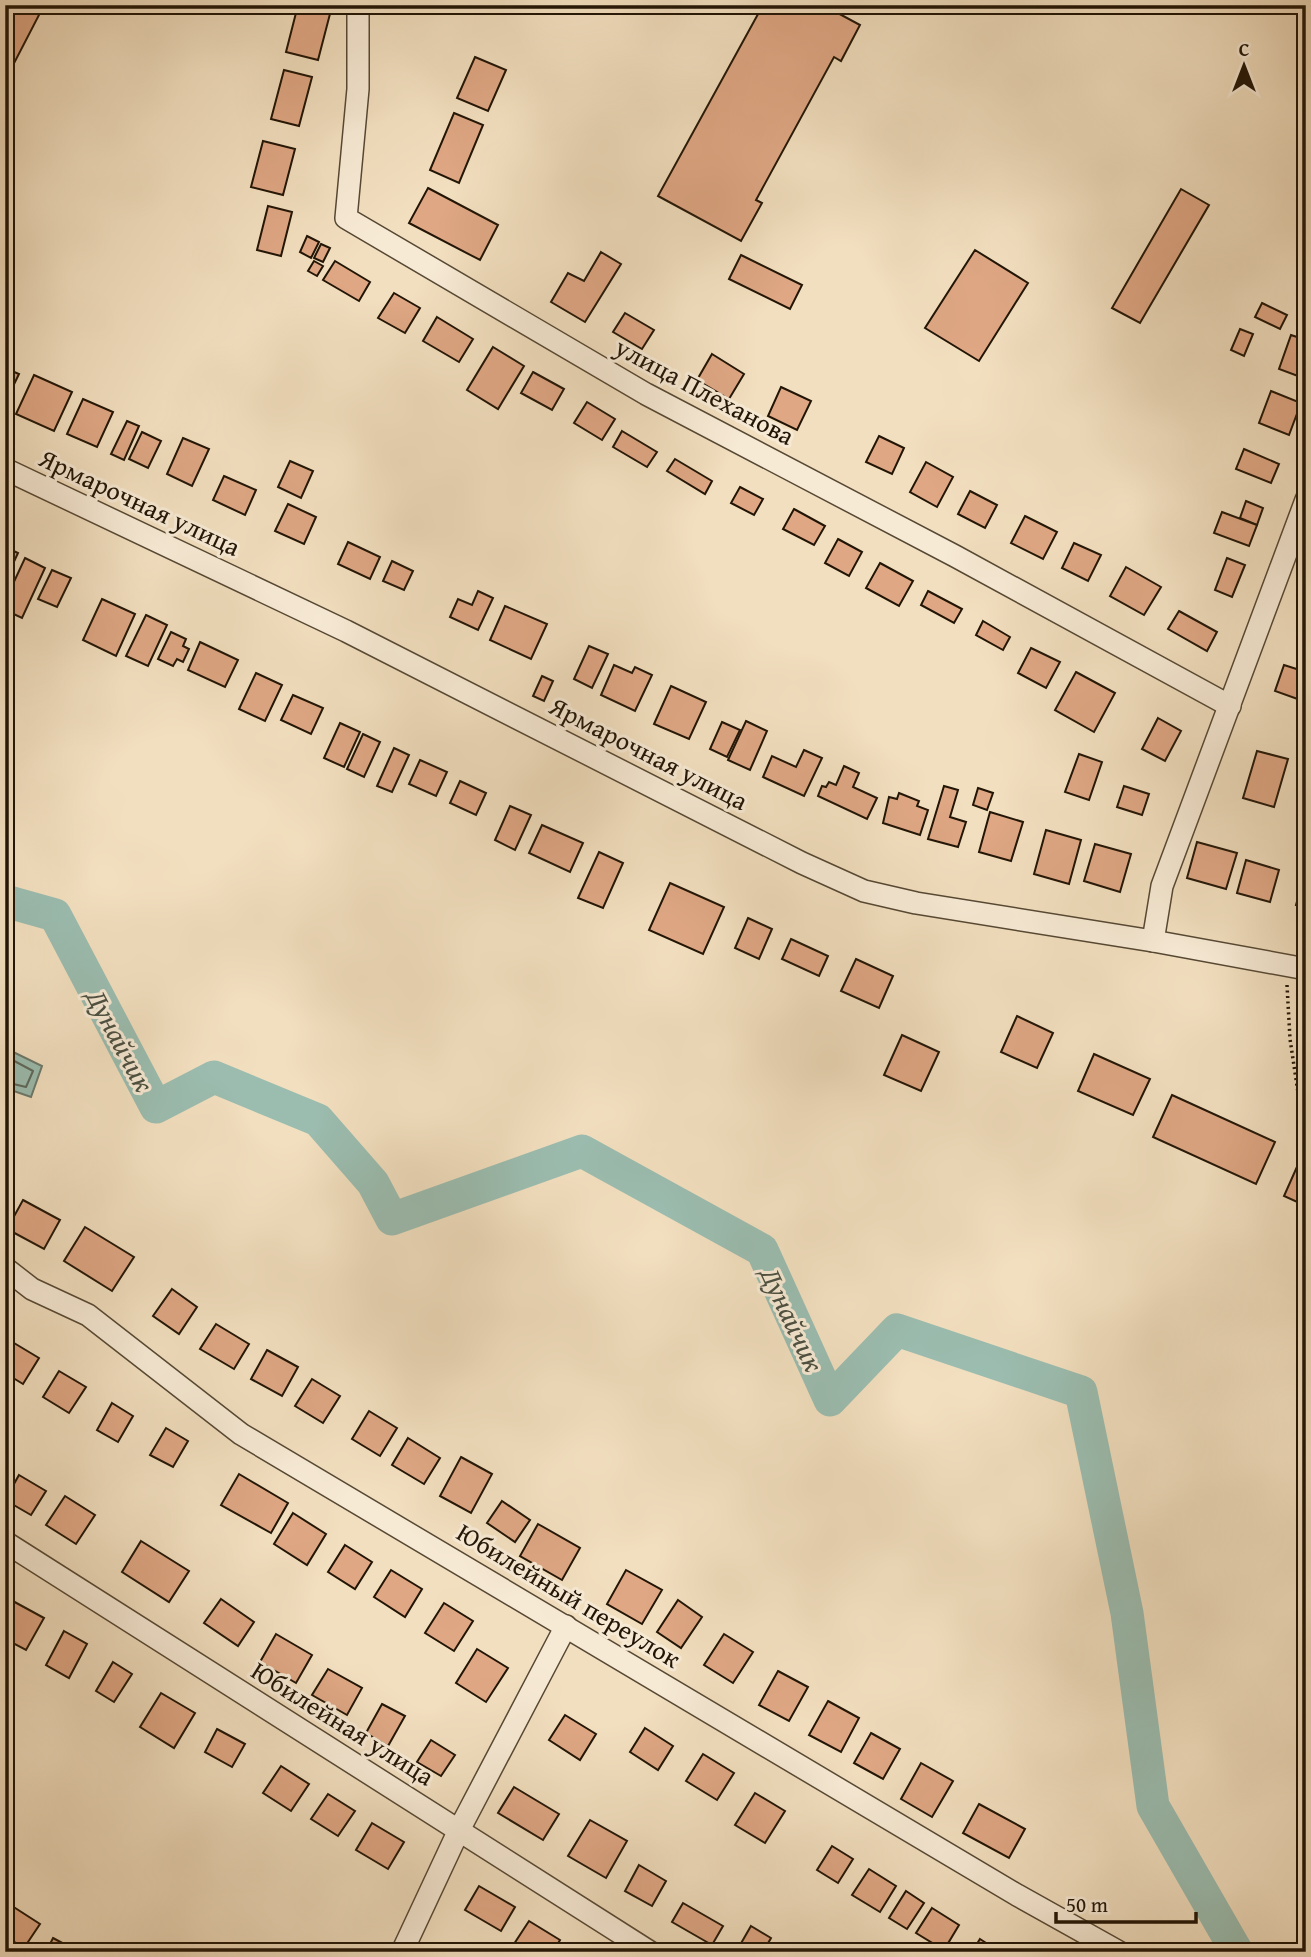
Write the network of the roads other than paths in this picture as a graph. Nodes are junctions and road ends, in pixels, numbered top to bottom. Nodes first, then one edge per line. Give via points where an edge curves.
1 (358, 5) edge
2 (5, 469) edge
3 (1306, 500) edge
4 (1230, 706) junction
5 (1153, 941) junction
6 (1296, 967) edge
7 (5, 1268) edge
8 (5, 1542) edge
9 (566, 1626) junction
10 (459, 1830) junction
11 (402, 1952) edge
12 (650, 1952) edge
13 (1119, 1952) edge

1 - 4 street, улица Плеханова via 358,89 346,218 646,394
2 - 5 street, Ярмарочная улица via 346,631 864,891
3 - 4 street
4 - 5 street via 1162,886
5 - 6 street, Ярмарочная улица
7 - 9 street, Юбилейный переулок via 32,1289 88,1315 241,1434
8 - 10 street, Юбилейная улица
9 - 10 street
9 - 13 street, Юбилейный переулок
10 - 11 street
10 - 12 street, Юбилейная улица

